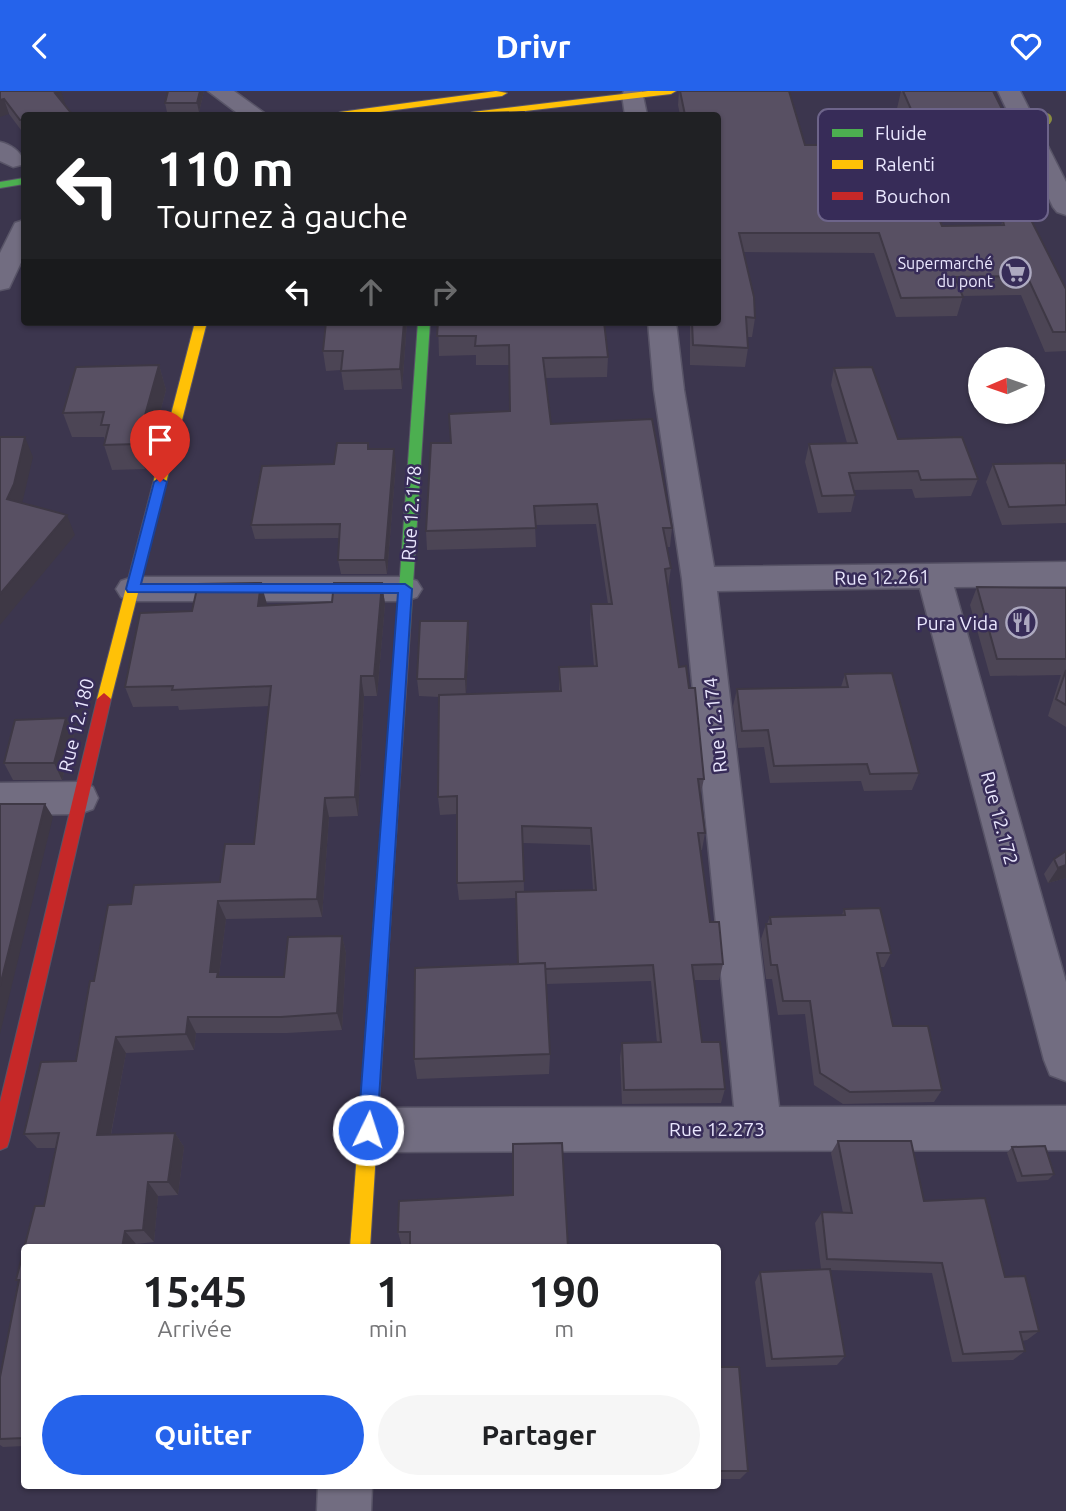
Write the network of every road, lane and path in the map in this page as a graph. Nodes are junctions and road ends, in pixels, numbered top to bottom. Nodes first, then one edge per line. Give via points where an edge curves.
1 (219, 91) edge
2 (671, 91) edge
3 (1009, 91) edge
4 (503, 92) edge
5 (634, 105) edge
6 (1018, 109) edge
7 (250, 112) edge
8 (361, 112) edge
9 (521, 112) edge
10 (12, 162) edge
11 (1048, 170) edge
12 (0, 185) edge
13 (1066, 207) edge
14 (21, 235) edge
15 (0, 282) edge
16 (200, 326) edge
17 (424, 326) edge
18 (662, 326) edge
19 (1066, 574) edge
20 (934, 576) junction
21 (699, 579) junction
22 (133, 589) junction
23 (405, 589) junction
24 (79, 798) junction
25 (0, 799) edge
26 (1066, 1060) edge
27 (1066, 1128) edge
28 (758, 1129) junction
29 (368, 1130) junction
30 (1, 1131) edge
31 (360, 1244) edge
32 (345, 1489) edge
33 (344, 1511) edge

1 - 7 street
2 - 5 street
3 - 6 street
4 - 8 street
5 - 9 street
10 - 12 street
11 - 13 street
14 - 15 street
16 - 22 street, Rue 12.180
17 - 23 street, Rue 12.178
18 - 21 street, Rue 12.174
19 - 20 street, Rue 12.261
20 - 21 street, Rue 12.261
20 - 26 street, Rue 12.172
21 - 28 street, Rue 12.174
22 - 23 street
22 - 24 street, Rue 12.180
23 - 29 street, Rue 12.178
24 - 25 street
24 - 30 street, Rue 12.180
27 - 28 street, Rue 12.273
28 - 29 street, Rue 12.273
29 - 31 street, Rue 12.178
32 - 33 street

